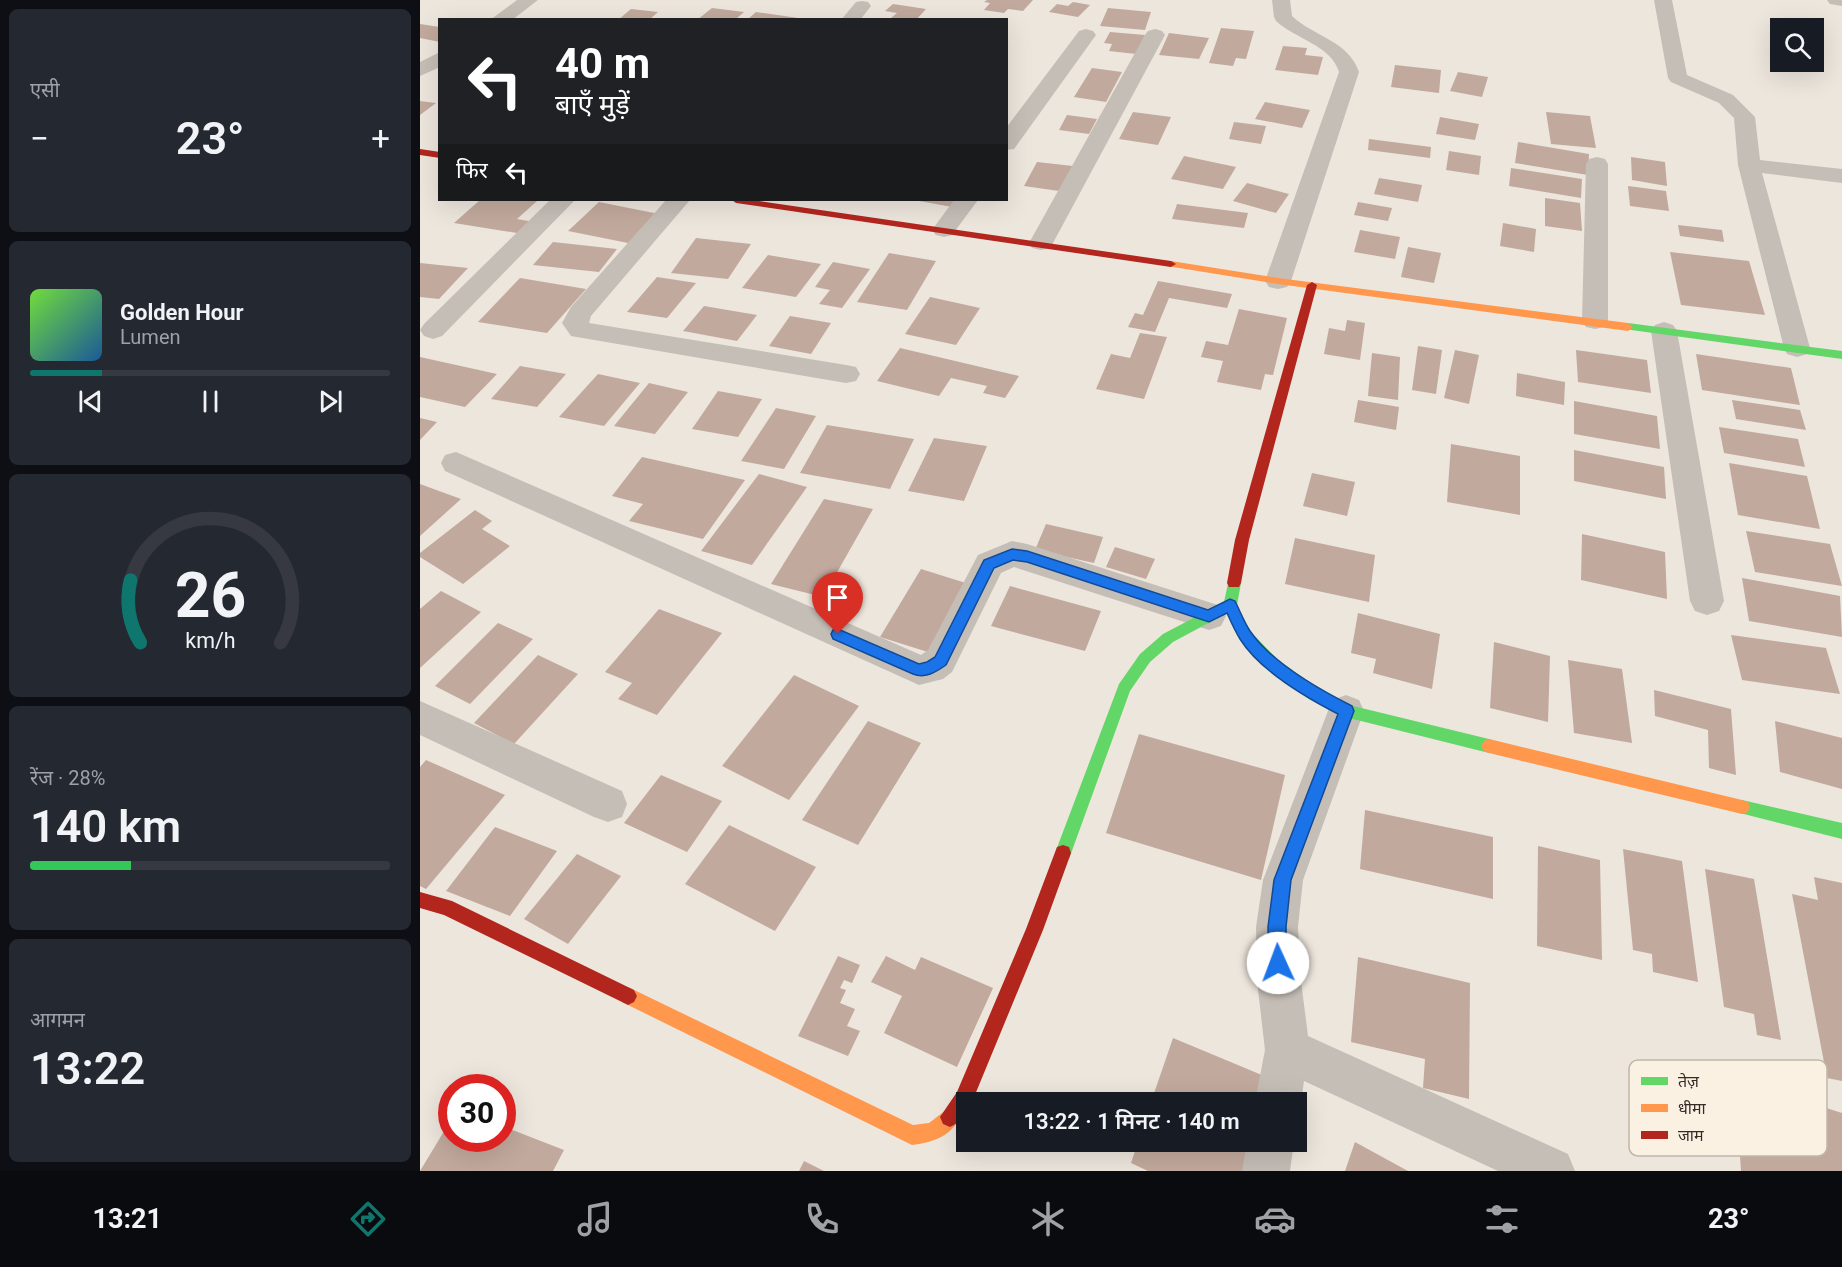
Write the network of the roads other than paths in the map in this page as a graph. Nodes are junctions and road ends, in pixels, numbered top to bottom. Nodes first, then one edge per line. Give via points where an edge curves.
1 (529, 0) edge
2 (1281, 0) edge
3 (1663, 0) edge
4 (1836, 0) edge
5 (1842, 1) edge
6 (502, 18) edge
7 (1086, 35) dead end
8 (1155, 35) dead end
9 (438, 59) edge
10 (420, 70) edge
11 (1008, 141) edge
12 (420, 152) edge
13 (438, 155) edge
14 (1598, 164) dead end
15 (1749, 165) junction
16 (1842, 176) edge
17 (562, 201) edge
18 (677, 201) edge
19 (743, 201) edge
20 (965, 201) edge
21 (944, 230) junction
22 (1041, 243) junction
23 (1278, 281) junction
24 (1312, 285) junction
25 (1595, 321) junction
26 (433, 330) dead end
27 (1664, 331) junction
28 (1797, 348) junction
29 (1842, 355) edge
30 (846, 374) dead end
31 (456, 463) dead end
32 (1707, 601) dead end
33 (1220, 610) junction
34 (1346, 711) junction
35 (420, 717) edge
36 (608, 804) dead end
37 (1842, 831) edge
38 (420, 900) edge
39 (1287, 1050) junction
40 (1280, 1092) edge
41 (1270, 1152) edge
42 (1266, 1171) edge
43 (1551, 1171) edge

1 - 6 street
2 - 23 street via 1283,17 1344,59 1349,72
3 - 15 street via 1678,78 1726,99 1739,110 1746,124
4 - 5 street
7 - 11 street
8 - 22 street
9 - 10 street
12 - 13 street
14 - 25 street
15 - 16 street
15 - 28 street
17 - 26 street
18 - 30 street via 580,313 575,323 580,330
19 - 21 street
20 - 21 street
21 - 22 street
22 - 23 street
23 - 24 street
24 - 25 street
24 - 33 street
25 - 27 street
27 - 28 street
27 - 32 street
28 - 29 street
31 - 33 street via 918,670 931,668 940,661 989,564 1012,554
33 - 34 street via 1273,664 1314,694
33 - 38 street via 1168,638 1145,658 1124,688 1034,930 964,1099 944,1125 928,1134 912,1135 446,907
34 - 37 street
34 - 39 street via 1282,880 1277,927
35 - 36 street
39 - 40 street
39 - 43 street
41 - 42 street

